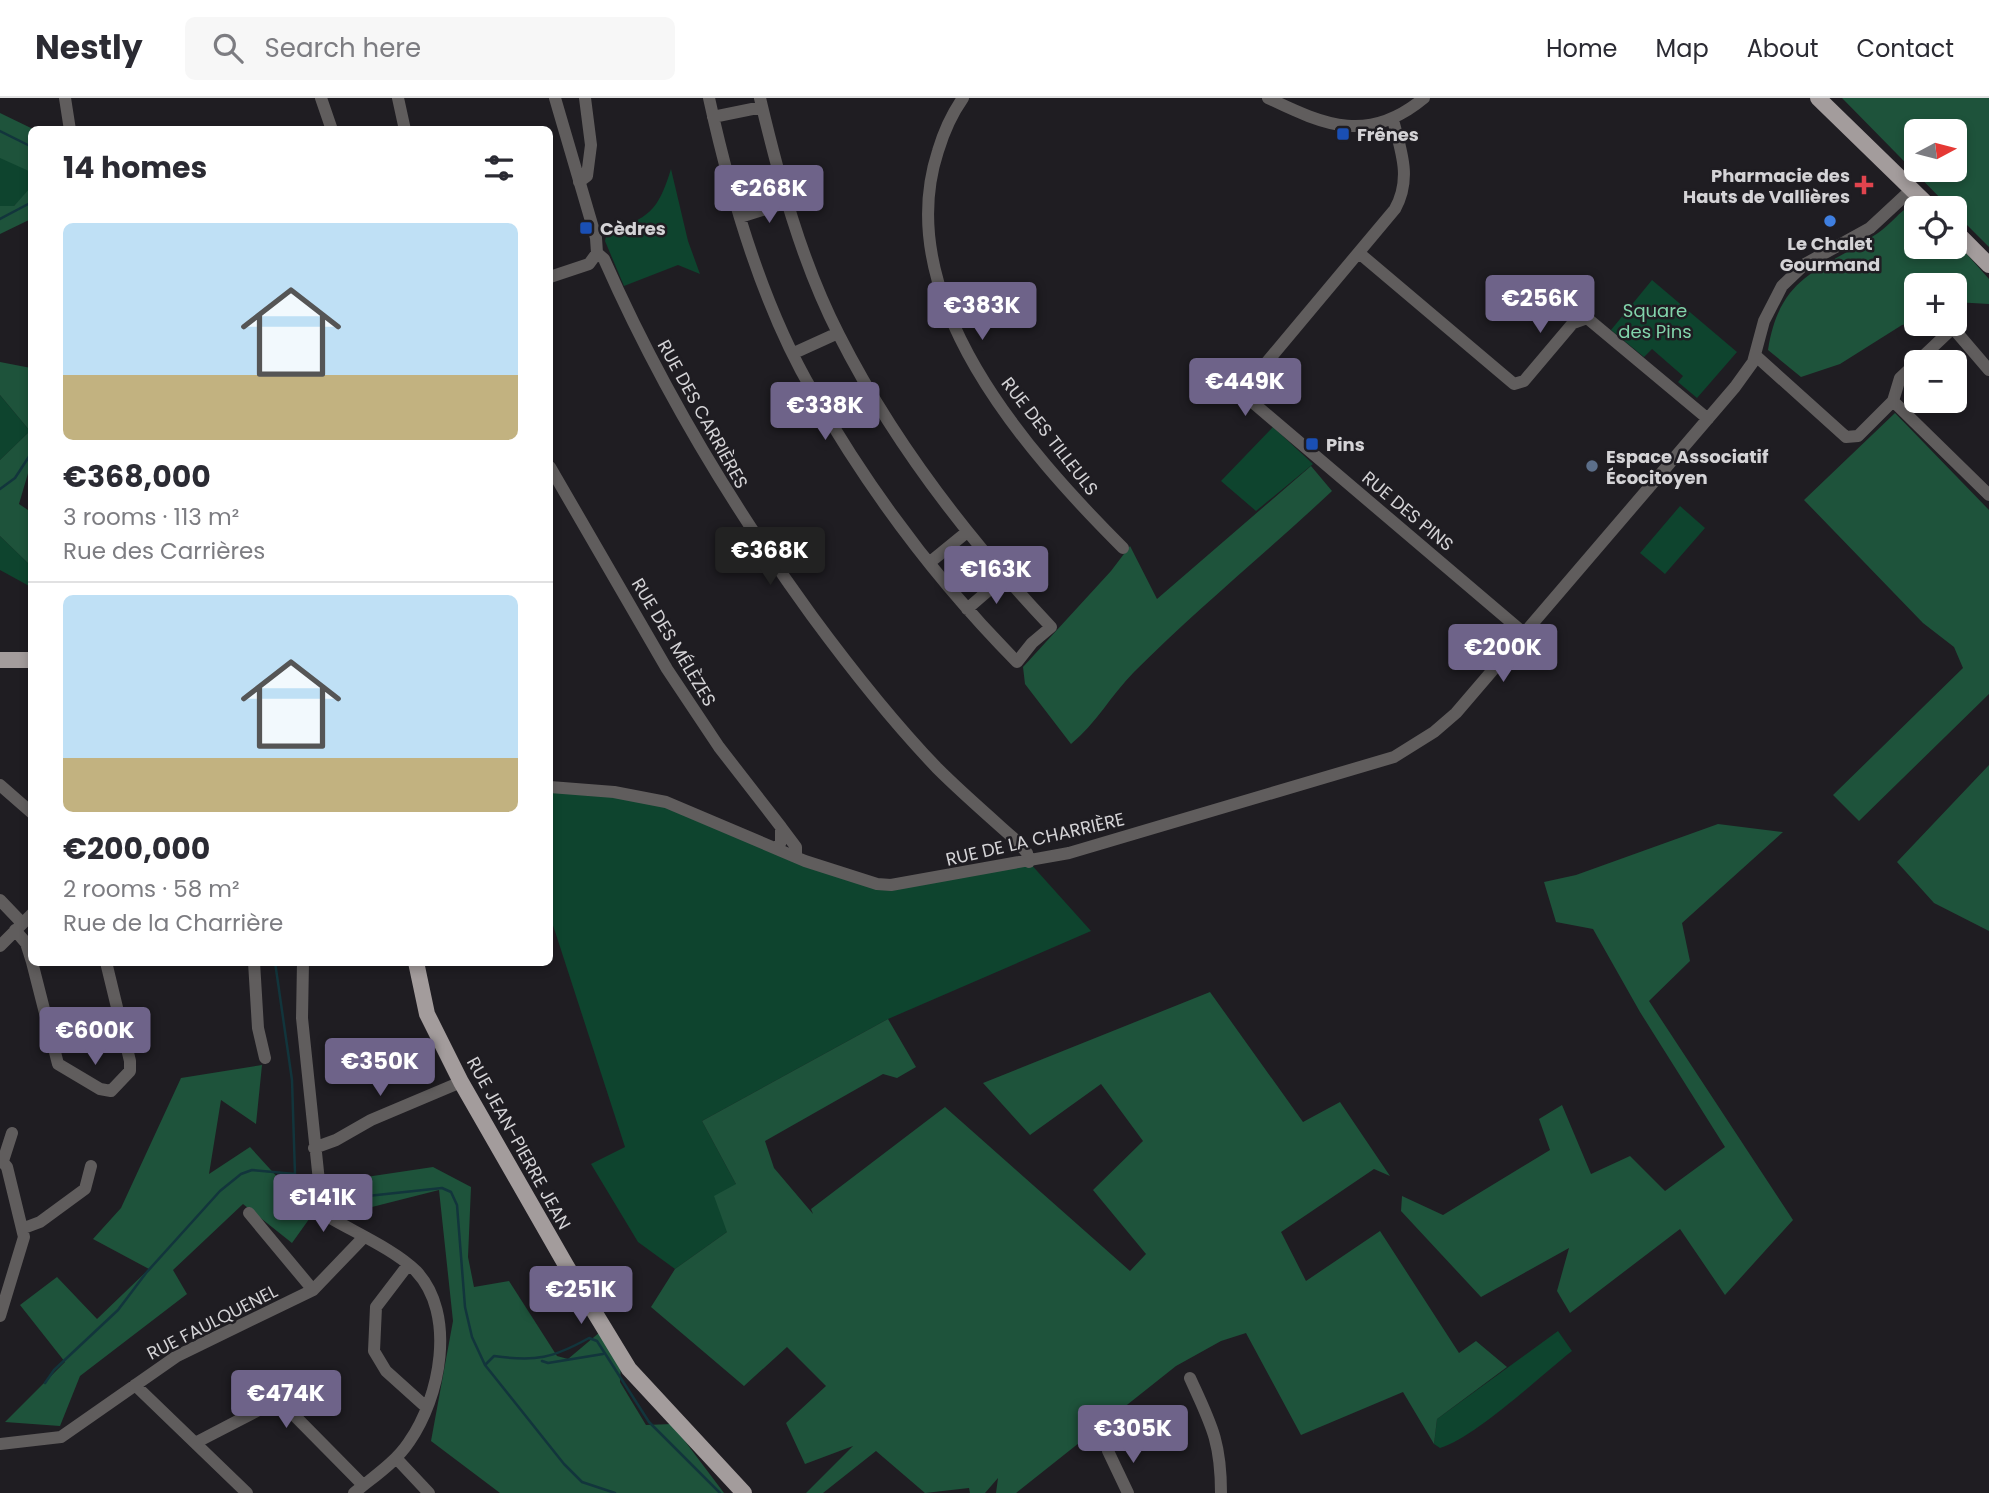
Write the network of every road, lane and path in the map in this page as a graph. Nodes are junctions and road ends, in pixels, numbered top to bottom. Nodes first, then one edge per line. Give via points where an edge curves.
1 (65, 98) edge
2 (321, 98) edge
3 (398, 98) edge
4 (555, 98) edge
5 (585, 98) edge
6 (709, 98) edge
7 (963, 98) edge
8 (1268, 98) edge
9 (1424, 98) edge
10 (1818, 98) edge
11 (762, 101) edge
12 (713, 117) junction
13 (1393, 120) junction
14 (69, 126) edge
15 (330, 126) edge
16 (404, 126) edge
17 (579, 182) junction
18 (1912, 189) junction
19 (1919, 196) edge
20 (788, 202) junction
21 (740, 217) junction
22 (1967, 243) edge
23 (597, 253) junction
24 (1359, 253) junction
25 (1989, 265) edge
26 (553, 276) edge
27 (838, 333) junction
28 (794, 353) junction
29 (1756, 356) junction
30 (1989, 370) edge
31 (1893, 401) junction
32 (1708, 419) junction
33 (553, 472) edge
34 (1989, 495) edge
35 (967, 532) junction
36 (1123, 548) dead end
37 (929, 563) junction
38 (1004, 577) junction
39 (967, 609) junction
40 (1525, 634) junction
41 (0, 660) edge
42 (28, 660) edge
43 (0, 785) edge
44 (553, 787) edge
45 (28, 809) edge
46 (781, 827) junction
47 (778, 849) junction
48 (796, 857) junction
49 (1029, 862) junction
50 (0, 900) edge
51 (23, 922) edge
52 (0, 946) edge
53 (28, 949) edge
54 (33, 966) edge
55 (107, 966) edge
56 (254, 966) edge
57 (303, 966) edge
58 (417, 966) edge
59 (265, 1058) dead end
60 (461, 1082) junction
61 (12, 1133) dead end
62 (314, 1149) junction
63 (2, 1160) edge
64 (91, 1166) dead end
65 (249, 1213) dead end
66 (24, 1228) junction
67 (363, 1238) junction
68 (408, 1265) junction
69 (6, 1277) edge
70 (313, 1290) junction
71 (0, 1316) edge
72 (1190, 1378) dead end
73 (135, 1385) junction
74 (426, 1407) junction
75 (197, 1442) junction
76 (0, 1444) edge
77 (1108, 1451) dead end
78 (397, 1458) junction
79 (358, 1489) edge
80 (247, 1493) edge
81 (429, 1493) edge
82 (744, 1493) edge
83 (1128, 1493) edge
84 (1221, 1493) edge

1 - 14 street
2 - 15 street
3 - 16 street
4 - 17 street, RUE DES CARRIÈRES
5 - 17 street via 591,145 587,176
6 - 12 street
7 - 36 street, RUE DES TILLEULS via 947,124 931,173 927,211 937,281 967,350 1006,412 1060,482
8 - 13 street via 1331,124 1374,125
9 - 13 street
10 - 18 main road
11 - 12 street
11 - 20 street
12 - 21 street
13 - 24 street, RUE DES PINS via 1405,187 1395,209
17 - 23 street, RUE DES CARRIÈRES
18 - 19 main road
18 - 29 street, RUE DE LA CHARRIÈRE via 1870,228 1805,264 1782,286 1767,313
20 - 21 street
20 - 27 street
21 - 28 street
22 - 25 main road
23 - 26 street via 589,264
23 - 49 street, RUE DES CARRIÈRES via 692,436 779,569 891,718 938,769 1019,843
24 - 32 street via 1514,384 1524,381 1573,323 1587,318
24 - 40 street, RUE DES PINS via 1251,381 1251,401
27 - 28 street
27 - 35 street via 873,398
28 - 37 street via 842,438
29 - 31 street via 1846,437 1858,436
29 - 32 street, RUE DE LA CHARRIÈRE
30 - 31 street via 1953,328 1899,378
31 - 34 street
32 - 40 street, RUE DE LA CHARRIÈRE
33 - 46 street, RUE DES MÉLÈZES via 667,668 719,747
35 - 37 street
35 - 38 street
37 - 39 street
38 - 39 street
38 - 39 street via 1051,627 1017,662
40 - 49 street, RUE DE LA CHARRIÈRE via 1456,713 1394,757 1115,841
41 - 42 main road
43 - 45 street
44 - 47 street, RUE DE LA CHARRIÈRE via 666,802
46 - 47 street
46 - 48 street, RUE DES MÉLÈZES via 793,840
47 - 48 street, RUE DE LA CHARRIÈRE
48 - 49 street, RUE DE LA CHARRIÈRE via 891,885
50 - 51 street
51 - 52 street
51 - 53 street
54 - 55 street via 56,1060 100,1089 111,1091 130,1071 130,1061
56 - 59 street
57 - 62 street via 302,1018
58 - 60 main road, RUE JEAN-PIERRE JEAN via 427,1013
60 - 62 street
60 - 82 main road, RUE JEAN-PIERRE JEAN via 629,1369
61 - 63 street
62 - 67 street via 322,1210
63 - 66 street
64 - 66 street via 85,1189 40,1222
65 - 70 street, RUE FAULQUENEL
66 - 69 street
67 - 68 street
67 - 70 street, RUE FAULQUENEL
68 - 74 street via 427,1286 440,1319 440,1352
68 - 74 street via 376,1307 374,1352 386,1371
69 - 71 street
70 - 73 street, RUE FAULQUENEL via 177,1356
72 - 84 street via 1217,1437
73 - 75 street
73 - 76 street, RUE FAULQUENEL via 61,1437
74 - 78 street via 416,1432
75 - 79 street via 276,1401
75 - 80 street
77 - 83 street
78 - 79 street
78 - 81 street

